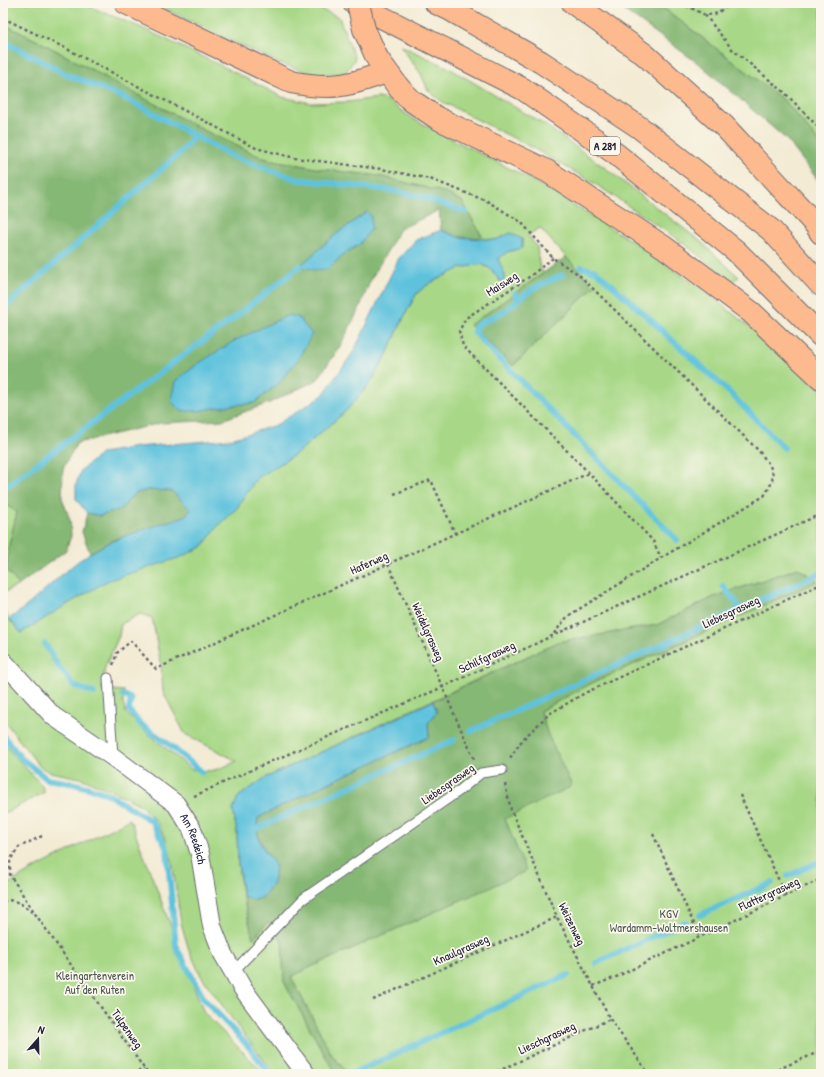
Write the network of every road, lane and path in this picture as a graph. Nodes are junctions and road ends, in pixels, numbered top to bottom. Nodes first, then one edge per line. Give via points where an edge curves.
1 (126, 3) edge
2 (354, 3) edge
3 (358, 3) edge
4 (436, 3) edge
5 (573, 3) edge
6 (682, 3) edge
7 (733, 3) edge
8 (705, 15) junction
9 (3, 18) edge
10 (382, 65) junction
11 (821, 130) edge
12 (821, 233) edge
13 (553, 258) junction
14 (821, 284) edge
15 (821, 336) edge
16 (821, 378) edge
17 (589, 473) junction
18 (394, 494) dead end
19 (821, 514) edge
20 (455, 533) junction
21 (661, 558) junction
22 (388, 564) junction
23 (821, 584) edge
24 (552, 636) junction
25 (3, 661) edge
26 (108, 678) joint
27 (443, 687) junction
28 (113, 757) junction
29 (502, 770) junction
30 (481, 773) junction
31 (740, 795) dead end
32 (176, 804) junction
33 (653, 834) dead end
34 (42, 836) dead end
35 (821, 879) edge
36 (786, 896) junction
37 (3, 901) edge
38 (36, 915) junction
39 (557, 917) junction
40 (700, 937) junction
41 (233, 972) junction
42 (593, 986) junction
43 (373, 1000) dead end
44 (610, 1019) junction
45 (821, 1050) edge
46 (144, 1069) junction
47 (132, 1074) edge
48 (148, 1074) edge
49 (306, 1074) edge
50 (492, 1074) edge
51 (649, 1074) edge
52 (767, 1074) edge

1 - 10 highway via 291,82 334,87 367,79
2 - 15 highway, A 281 via 523,89 616,154 736,251
3 - 10 highway, bridge via 364,29
4 - 14 highway via 541,62 639,127 772,230
5 - 12 highway via 644,54 724,126
6 - 8 path
7 - 8 path via 715,14
8 - 11 path via 732,48 784,92
9 - 13 path via 72,51 256,148 295,158 381,169 430,179 487,201 521,222
10 - 16 highway via 412,101 437,118 547,171 664,247 751,312
13 - 17 path, Maisweg via 529,277 466,318 459,331 463,346
13 - 21 path, Schilfgrasweg via 578,274 758,450 769,465 773,478 764,496
17 - 20 path, Haferweg
17 - 21 path, Maisweg via 653,541
18 - 20 path via 431,480
19 - 24 path
20 - 22 path, Haferweg
21 - 24 path, Schilfgrasweg via 568,616
22 - 26 path, Haferweg via 156,669 131,641 117,653
22 - 27 path, Weidelgrasweg
23 - 29 path, Liebesgrasweg via 585,693 549,714 523,739
24 - 27 path, Schilfgrasweg
25 - 28 street, Am Reedeich via 53,716
26 - 28 lane
27 - 30 path, Weidelgrasweg
27 - 32 path, Schilfgrasweg
28 - 32 street, Am Reedeich
29 - 30 lane, Liebesgrasweg
29 - 39 path, Weizenweg via 511,810
30 - 41 lane, Liebesgrasweg via 303,899
31 - 36 path
32 - 41 street, Am Reedeich via 192,829 200,854 212,926
33 - 40 path
34 - 38 path, Tulpenweg via 19,847 10,860 10,875
35 - 36 path, Flattergrasweg
36 - 40 path, Flattergrasweg
37 - 38 path via 10,899 19,902
38 - 46 path, Tulpenweg
39 - 42 path, Weizenweg
39 - 43 path, Knaulgrasweg
40 - 42 path, Flattergrasweg
41 - 49 street, Am Reedeich
42 - 44 path, Weizenweg
44 - 50 path, Lieschgrasweg
44 - 51 path, Weizenweg
45 - 52 path
46 - 47 path
46 - 48 path, Tulpenweg

